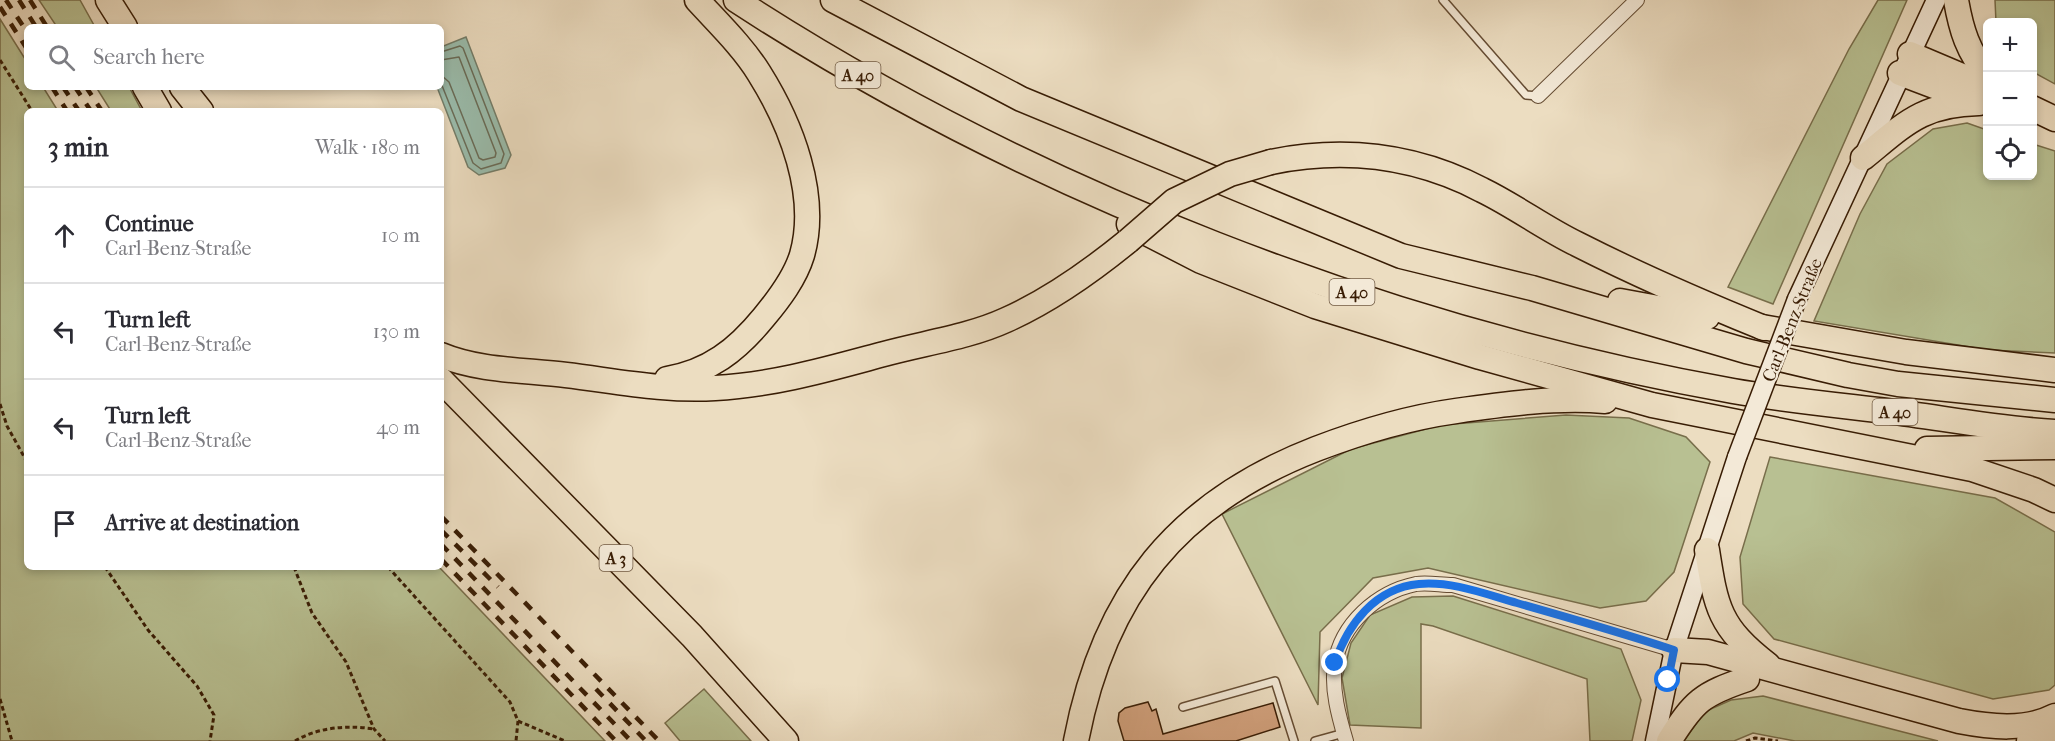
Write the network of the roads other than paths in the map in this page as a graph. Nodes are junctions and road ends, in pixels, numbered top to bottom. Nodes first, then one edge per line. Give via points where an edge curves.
1 (95, 0) edge
2 (108, 0) edge
3 (122, 0) edge
4 (687, 0) edge
5 (697, 0) edge
6 (736, 0) edge
7 (833, 0) edge
8 (1443, 0) edge
9 (1637, 0) edge
10 (1936, 0) edge
11 (1956, 0) edge
12 (713, 18) junction
13 (108, 24) edge
14 (123, 24) edge
15 (137, 24) edge
16 (1905, 64) junction
17 (1985, 72) edge
18 (147, 90) edge
19 (167, 90) edge
20 (184, 90) edge
21 (1538, 96) joint
22 (1983, 97) edge
23 (1983, 98) edge
24 (157, 108) edge
25 (180, 108) edge
26 (199, 108) edge
27 (2037, 110) edge
28 (2055, 119) edge
29 (2037, 126) edge
30 (2055, 133) edge
31 (985, 142) junction
32 (1863, 158) junction
33 (1532, 288) junction
34 (1764, 328) junction
35 (444, 356) edge
36 (2054, 369) edge
37 (711, 378) junction
38 (444, 383) edge
39 (2055, 400) edge
40 (444, 404) edge
41 (1652, 405) junction
42 (2055, 432) edge
43 (1850, 444) junction
44 (2055, 447) edge
45 (2055, 500) edge
46 (1707, 550) junction
47 (1674, 650) junction
48 (1775, 670) junction
49 (1747, 679) junction
50 (1183, 707) dead end
51 (2055, 716) edge
52 (2055, 735) edge
53 (1345, 737) edge
54 (767, 741) edge
55 (786, 741) edge
56 (1076, 741) edge
57 (1294, 741) edge
58 (1315, 741) edge
59 (1655, 741) edge
60 (1669, 741) edge
61 (1986, 741) edge
62 (2029, 741) edge

1 - 13 highway
2 - 14 highway
3 - 15 highway
4 - 12 lane
5 - 12 highway
6 - 31 highway, A 40 via 884,90
7 - 33 highway, A 40 via 1021,99 1194,172 1401,256
8 - 21 lane via 1526,95
9 - 21 street
10 - 16 main road, Carl-Benz-Straße
11 - 17 highway via 1963,36
12 - 37 highway via 759,72 787,126 800,168 808,225 801,257 777,301
16 - 22 highway
16 - 32 main road, Carl-Benz-Straße
18 - 24 highway
19 - 25 highway
20 - 26 highway
23 - 32 highway via 1926,111
27 - 28 highway
29 - 30 highway
31 - 41 highway via 1042,182 1201,261 1304,302
31 - 42 highway, A 40 via 1131,211 1311,279 1463,327 1608,365 1735,392
32 - 46 main road, Carl-Benz-Straße, bridge via 1797,298 1737,457
33 - 34 highway via 1645,304
33 - 39 highway, A 40 via 1746,351 1848,375
34 - 36 highway via 1906,352
34 - 37 highway, bridge via 1676,292 1575,243 1441,170 1350,153 1307,155 1230,174 1174,201 1100,270 1005,321 778,381
35 - 37 highway via 454,361 656,388
38 - 55 highway, A 3 via 692,636
40 - 54 highway, A 3 via 676,641
41 - 43 highway
41 - 56 highway via 1589,400 1438,414 1383,425 1253,476 1186,524 1142,574 1103,650 1087,693
43 - 44 highway via 1941,450
43 - 45 highway via 1972,470
46 - 47 main road, Carl-Benz-Straße
46 - 48 highway via 1715,598 1724,621 1748,649
47 - 48 highway via 1708,652
47 - 49 highway via 1704,666
47 - 53 street via 1453,585 1418,584 1391,592 1359,614 1343,639 1335,663 1335,692
47 - 59 main road, Carl-Benz-Straße
48 - 51 highway via 1988,726 2012,726
49 - 60 highway via 1702,698 1689,708
49 - 61 highway via 1969,740
50 - 57 lane via 1275,681
52 - 62 highway
53 - 58 lane

